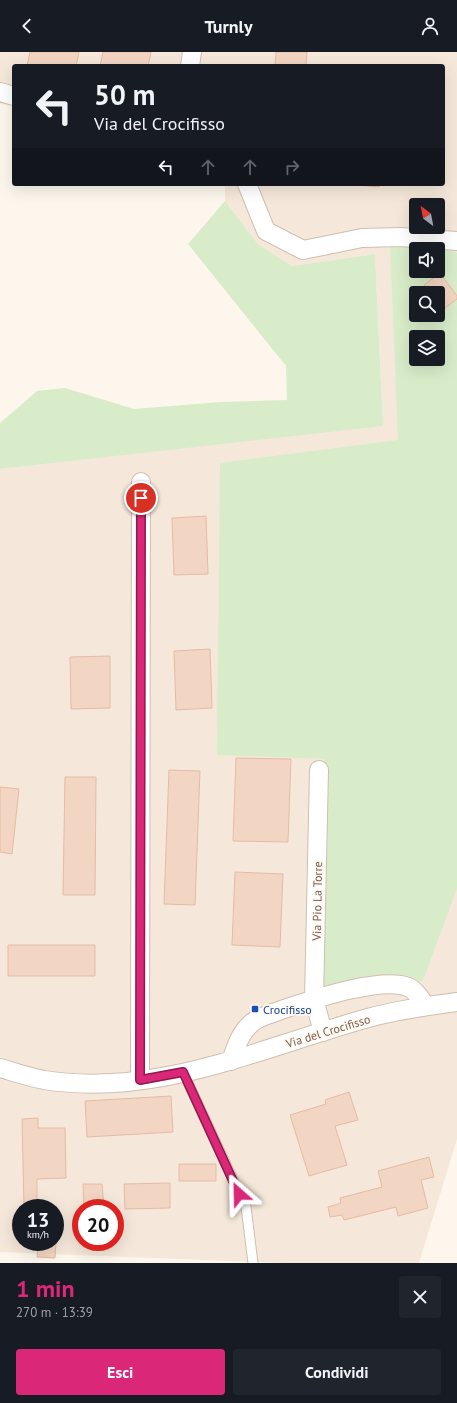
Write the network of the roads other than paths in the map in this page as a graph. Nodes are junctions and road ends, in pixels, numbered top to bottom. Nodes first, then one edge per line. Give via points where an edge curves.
1 (192, 52) edge
2 (190, 64) edge
3 (0, 92) edge
4 (12, 95) edge
5 (248, 186) edge
6 (457, 241) edge
7 (141, 482) dead end
8 (320, 770) dead end
9 (314, 999) junction
10 (457, 1002) edge
11 (426, 1006) junction
12 (323, 1032) junction
13 (231, 1061) junction
14 (0, 1068) edge
15 (183, 1072) junction
16 (140, 1080) junction
17 (254, 1263) edge

1 - 2 street
3 - 4 street
5 - 6 street via 266,231 303,250 362,238 401,237
7 - 16 street
8 - 9 street, Via Pio La Torre
9 - 11 street via 351,989 396,984 415,991
9 - 12 street, Via Pio La Torre
9 - 13 street via 254,1021 239,1039
10 - 11 street, Via del Crocifisso
11 - 12 street, Via del Crocifisso via 369,1018
12 - 13 street, Via del Crocifisso
13 - 15 street, Via del Crocifisso
14 - 16 street, Via del Crocifisso via 44,1080 95,1083
15 - 16 street, Via del Crocifisso
15 - 17 lane via 246,1208

